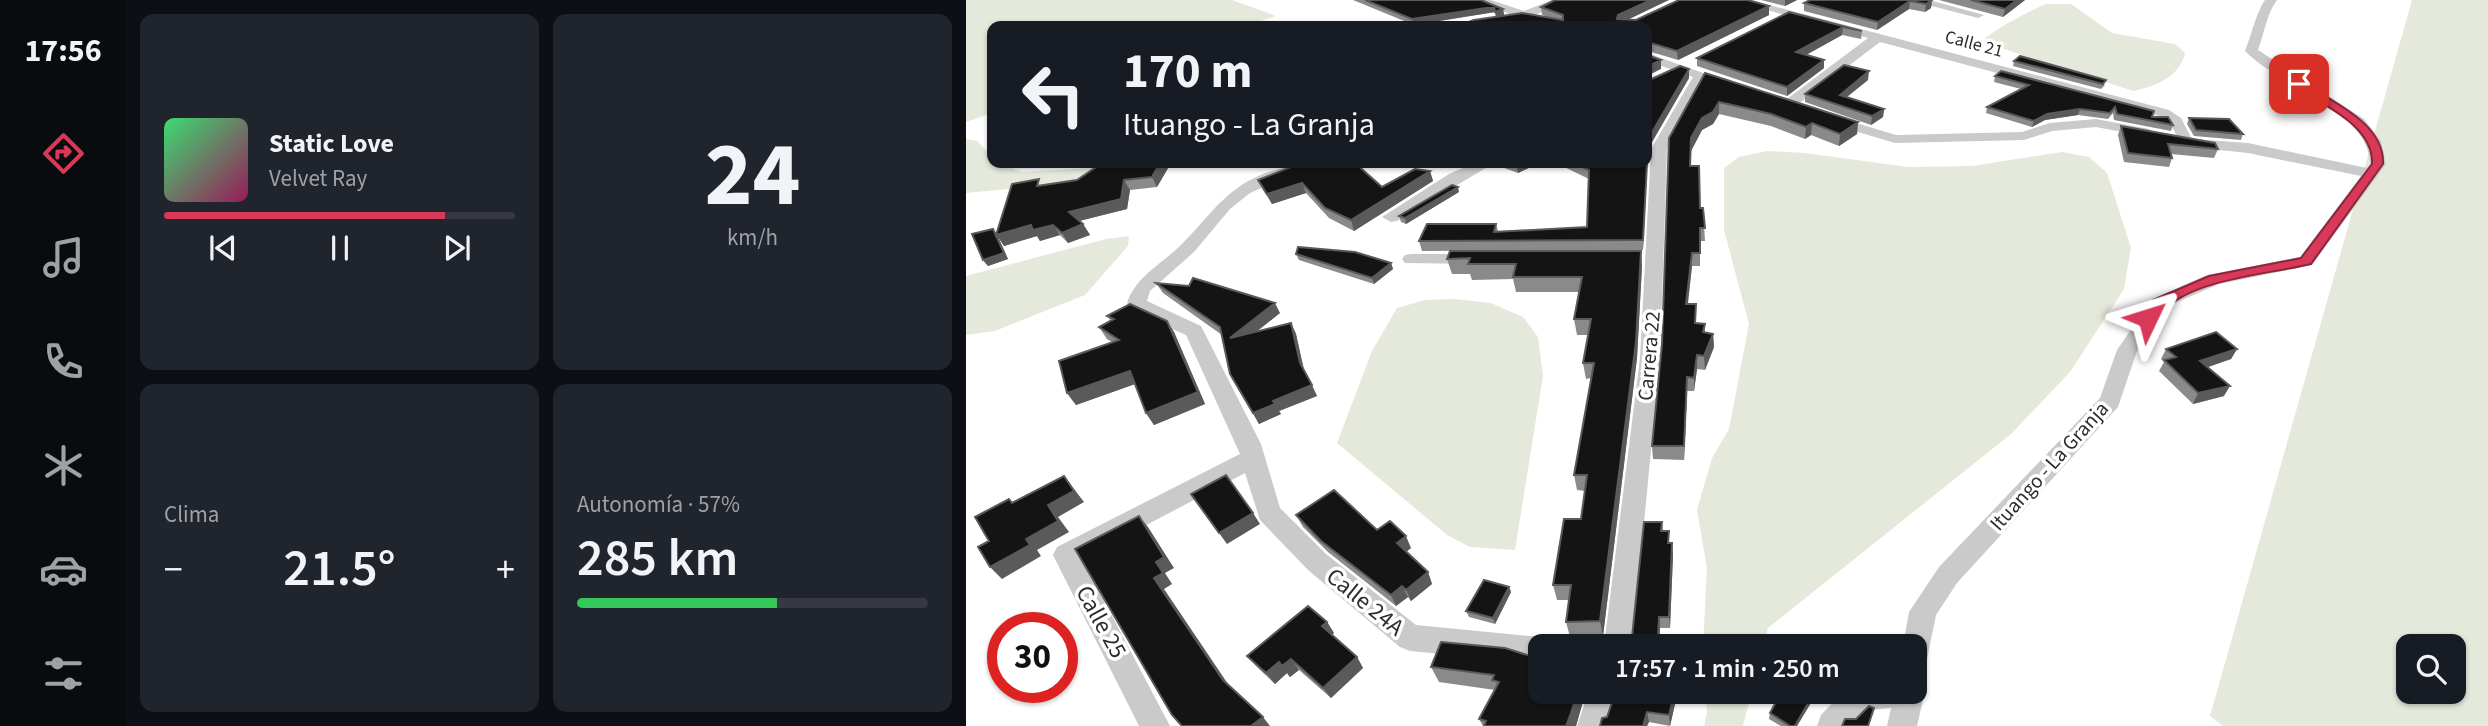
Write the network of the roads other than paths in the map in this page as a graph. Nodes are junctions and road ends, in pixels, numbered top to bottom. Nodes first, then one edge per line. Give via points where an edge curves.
1 (1480, 0) edge
2 (1562, 0) edge
3 (1737, 0) edge
4 (1915, 0) edge
5 (2271, 0) edge
6 (1803, 4) edge
7 (1786, 13) junction
8 (1525, 15) junction
9 (1978, 15) edge
10 (1502, 21) edge
11 (1542, 21) edge
12 (1762, 25) edge
13 (1878, 37) junction
14 (1652, 58) edge
15 (1690, 68) junction
16 (1657, 78) edge
17 (1738, 88) edge
18 (2186, 142) junction
19 (1294, 168) edge
20 (1475, 168) edge
21 (2371, 173) junction
22 (1391, 217) dead end
23 (1629, 258) edge
24 (1656, 258) junction
25 (1411, 259) dead end
26 (1493, 259) edge
27 (1253, 458) junction
28 (1619, 634) edge
29 (1919, 634) edge
30 (1528, 649) edge
31 (1600, 704) edge
32 (1852, 704) edge
33 (1907, 704) edge
34 (1155, 726) edge
35 (1592, 726) edge
36 (1832, 726) edge
37 (1902, 726) edge

1 - 8 street
2 - 8 street
3 - 7 street, Calle 21
4 - 9 street
5 - 21 street via 2250,51 2367,131 2378,152 2378,164
6 - 7 street
7 - 12 street
7 - 13 street, Calle 21
8 - 10 street
8 - 11 street
13 - 18 street, Calle 21 via 2164,113 2176,121
13 - 18 street via 1782,102 1895,139 2024,136 2050,127 2096,123
14 - 15 street
15 - 16 street
15 - 17 street
15 - 24 street, Carrera 22 via 1659,149
18 - 21 street via 2248,148
19 - 27 street, Calle 24A via 1234,197 1188,248 1141,289 1137,303 1194,331
20 - 22 street
21 - 29 street, Ituango - La Granja via 2306,261 2214,279 2159,303 2127,350 2110,401 1948,575 1923,612
23 - 24 street
24 - 28 street, Carrera 22 via 1650,358
25 - 26 street
27 - 30 street, Calle 24A via 1269,513 1317,562 1410,638
27 - 34 street, Calle 25 via 1066,555
31 - 35 street
32 - 36 street
33 - 37 street, Ituango - La Granja

